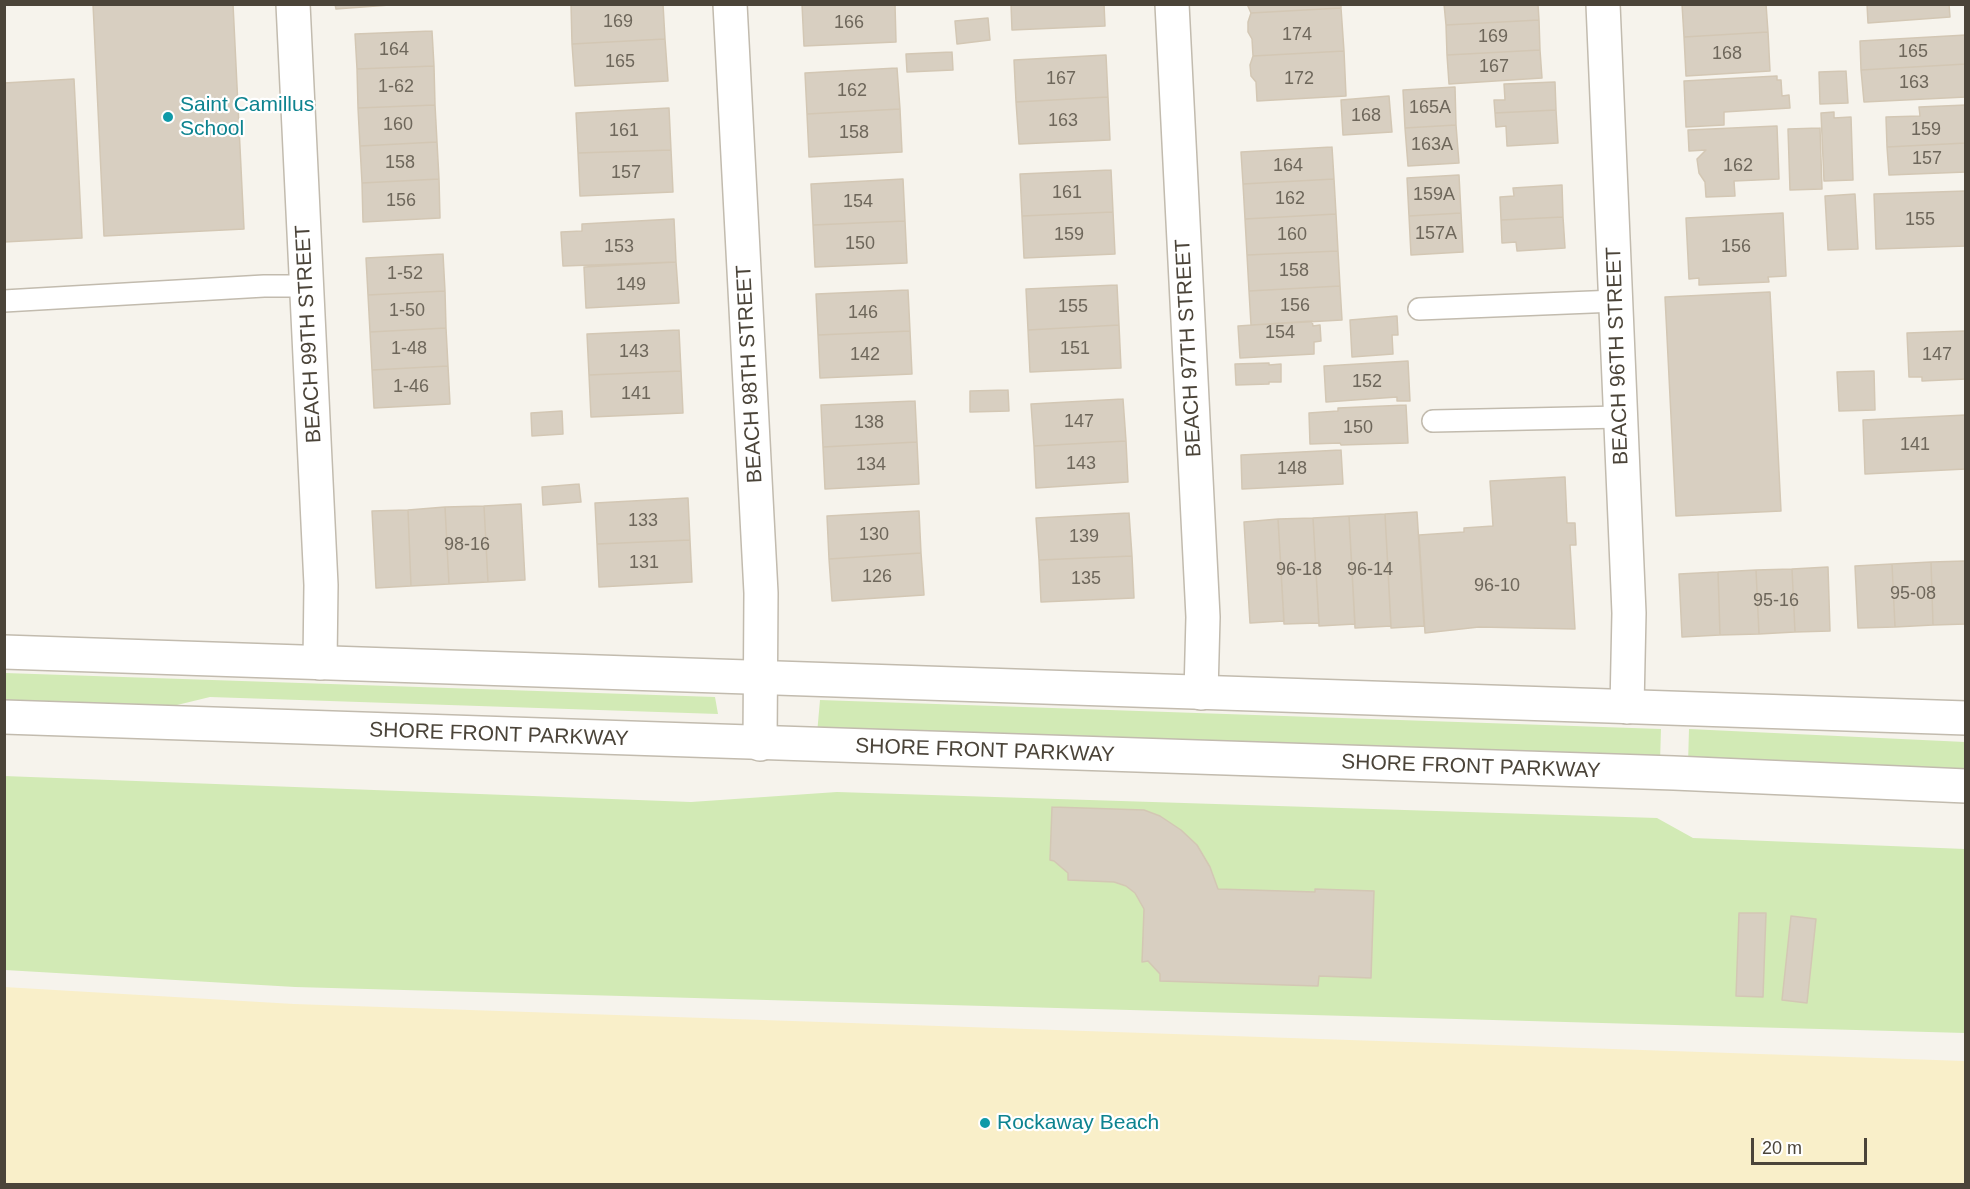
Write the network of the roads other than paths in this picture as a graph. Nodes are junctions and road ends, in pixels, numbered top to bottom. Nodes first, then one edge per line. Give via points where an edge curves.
1 (292, 4) edge
2 (730, 4) edge
3 (1173, 4) edge
4 (1603, 4) edge
5 (306, 286) junction
6 (4, 301) edge
7 (1616, 301) junction
8 (1419, 309) dead end
9 (1621, 417) junction
10 (1433, 421) dead end
11 (4, 652) edge
12 (320, 663) junction
13 (762, 677) junction
14 (1202, 693) junction
15 (1627, 707) junction
16 (4, 717) edge
17 (1965, 718) edge
18 (760, 744) junction
19 (1965, 786) edge

1 - 5 street, BEACH 99TH STREET
2 - 13 street, BEACH 98TH STREET
3 - 14 street, BEACH 97TH STREET via 1203,617
4 - 7 street, BEACH 96TH STREET
5 - 6 lane
5 - 12 street, BEACH 99TH STREET via 321,585
7 - 8 lane
7 - 9 street, BEACH 96TH STREET
9 - 10 lane
9 - 15 street, BEACH 96TH STREET via 1629,613
11 - 12 street
12 - 13 street
13 - 14 street
13 - 18 street, BEACH 98TH STREET
14 - 15 street
15 - 17 street
16 - 18 street, SHORE FRONT PARKWAY
18 - 19 street, SHORE FRONT PARKWAY

